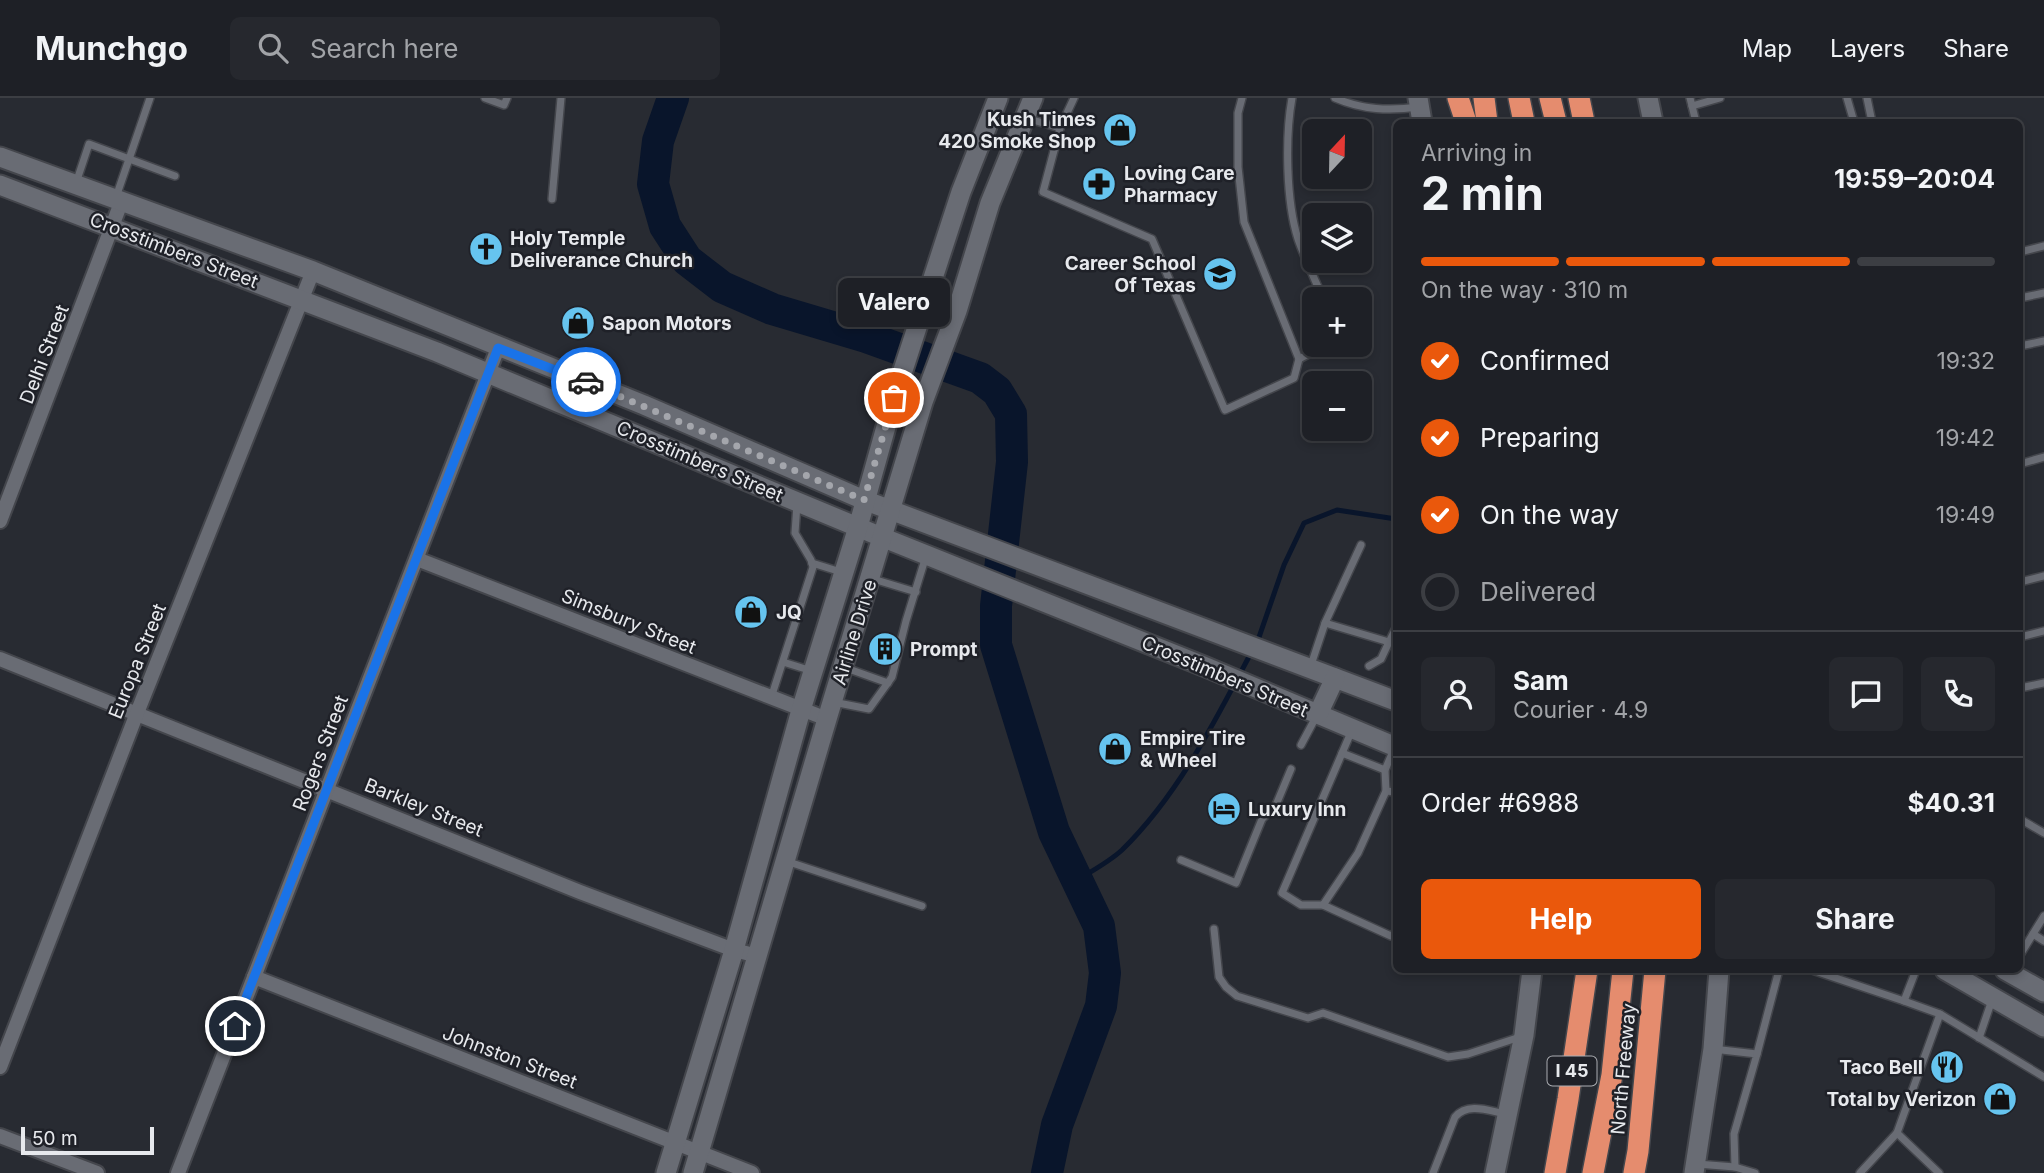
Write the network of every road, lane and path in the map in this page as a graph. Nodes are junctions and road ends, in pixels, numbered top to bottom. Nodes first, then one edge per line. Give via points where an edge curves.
1 (150, 98) edge
2 (485, 98) edge
3 (507, 98) edge
4 (561, 98) edge
5 (998, 98) edge
6 (1033, 98) edge
7 (1074, 98) edge
8 (1241, 98) edge
9 (1292, 98) edge
10 (1335, 98) edge
11 (1458, 98) edge
12 (1485, 98) edge
13 (1519, 98) edge
14 (1550, 98) edge
15 (1578, 98) edge
16 (1585, 98) edge
17 (1648, 98) edge
18 (1720, 98) edge
19 (1847, 98) edge
20 (1867, 98) edge
21 (1691, 102) edge
22 (1419, 109) edge
23 (1025, 118) junction
24 (1465, 119) edge
25 (1487, 119) edge
26 (1523, 119) edge
27 (1555, 119) edge
28 (1584, 119) edge
29 (1585, 119) edge
30 (1652, 119) edge
31 (1695, 119) edge
32 (1853, 119) edge
33 (1871, 119) edge
34 (1060, 128) junction
35 (0, 157) edge
36 (130, 159) junction
37 (175, 176) dead end
38 (0, 184) edge
39 (75, 184) junction
40 (961, 192) junction
41 (119, 199) junction
42 (552, 199) dead end
43 (990, 202) junction
44 (114, 226) junction
45 (2044, 246) edge
46 (2023, 250) edge
47 (313, 271) junction
48 (1318, 287) edge
49 (2044, 293) edge
50 (2023, 297) edge
51 (302, 300) junction
52 (2044, 341) edge
53 (2023, 345) edge
54 (498, 348) junction
55 (1303, 357) edge
56 (1299, 359) junction
57 (488, 374) junction
58 (644, 405) junction
59 (634, 433) junction
60 (2044, 457) edge
61 (2023, 463) edge
62 (864, 500) junction
63 (797, 502) junction
64 (892, 510) junction
65 (0, 521) edge
66 (858, 527) junction
67 (884, 538) junction
68 (1361, 545) dead end
69 (927, 554) junction
70 (417, 559) junction
71 (812, 563) junction
72 (844, 572) junction
73 (2044, 576) edge
74 (871, 579) junction
75 (2023, 581) edge
76 (916, 592) junction
77 (1133, 602) junction
78 (1325, 622) junction
79 (2044, 631) edge
80 (1122, 633) junction
81 (1393, 635) edge
82 (2023, 636) edge
83 (1390, 642) junction
84 (0, 659) edge
85 (783, 662) junction
86 (1369, 666) dead end
87 (843, 667) junction
88 (1310, 668) junction
89 (813, 671) junction
90 (1335, 678) junction
91 (888, 683) junction
92 (2044, 683) edge
93 (2023, 687) edge
94 (771, 698) junction
95 (1393, 700) edge
96 (801, 710) junction
97 (830, 711) junction
98 (137, 713) junction
99 (1318, 714) junction
100 (1352, 729) junction
101 (1301, 745) dead end
102 (1393, 746) edge
103 (1342, 753) junction
104 (1393, 753) edge
105 (1291, 769) dead end
106 (1385, 770) junction
107 (327, 789) junction
108 (1386, 791) junction
109 (1393, 792) edge
110 (2023, 821) edge
111 (2044, 833) edge
112 (785, 860) junction
113 (1181, 860) dead end
114 (1323, 905) junction
115 (922, 906) dead end
116 (2044, 916) edge
117 (1214, 929) dead end
118 (1393, 934) edge
119 (2033, 934) junction
120 (2044, 941) edge
121 (2023, 949) edge
122 (734, 950) junction
123 (758, 956) junction
124 (1532, 973) edge
125 (1587, 973) edge
126 (1623, 973) edge
127 (1655, 973) edge
128 (1719, 973) edge
129 (1778, 973) edge
130 (1821, 973) edge
131 (1915, 973) edge
132 (1951, 973) edge
133 (2007, 973) edge
134 (2019, 973) edge
135 (254, 977) junction
136 (2044, 992) edge
137 (1993, 996) junction
138 (1904, 1001) junction
139 (1940, 1014) junction
140 (2044, 1027) edge
141 (1524, 1035) junction
142 (1979, 1038) junction
143 (1713, 1049) junction
144 (1757, 1054) junction
145 (0, 1067) edge
146 (2044, 1077) edge
147 (1507, 1114) junction
148 (1897, 1133) junction
149 (0, 1136) edge
150 (675, 1142) junction
151 (699, 1152) junction
152 (1735, 1167) junction
153 (1695, 1169) edge
154 (182, 1172) edge
155 (97, 1173) edge
156 (666, 1173) edge
157 (693, 1173) edge
158 (752, 1173) edge
159 (1433, 1173) edge
160 (1494, 1173) edge
161 (1555, 1173) edge
162 (1593, 1173) edge
163 (1634, 1173) edge
164 (1755, 1173) edge
165 (1860, 1173) edge
166 (1939, 1173) edge

1 - 36 lane
2 - 3 lane via 504,106
4 - 42 lane
5 - 40 main road, Airline Drive
6 - 23 main road, Airline Drive
7 - 34 lane
8 - 56 lane via 1238,167 1244,222
9 - 48 lane via 1289,187 1297,236
10 - 22 lane via 1355,106
11 - 24 highway
12 - 25 highway
13 - 26 highway
14 - 27 highway
15 - 28 highway
16 - 29 highway
17 - 30 main road
18 - 21 lane
19 - 32 lane
20 - 33 lane
21 - 31 lane
23 - 34 lane
23 - 43 main road, Airline Drive
34 - 56 lane via 1043,192 1152,239 1225,411 1294,378
35 - 39 main road, Crosstimbers Street
36 - 37 lane
36 - 39 lane via 89,144
36 - 41 lane
38 - 44 main road, Crosstimbers Street
39 - 41 main road, Crosstimbers Street
40 - 43 main road
40 - 62 main road, Airline Drive
41 - 44 street, Delhi Street
41 - 47 main road, Crosstimbers Street
43 - 64 main road, Airline Drive
44 - 51 main road, Crosstimbers Street
44 - 65 street, Delhi Street
45 - 46 lane
47 - 51 street, Europa Street
47 - 54 main road, Crosstimbers Street
49 - 50 lane
51 - 57 main road, Crosstimbers Street
51 - 98 street, Europa Street
52 - 53 lane
54 - 57 street, Rogers Street
54 - 58 main road, Crosstimbers Street
55 - 56 lane
57 - 59 main road, Crosstimbers Street
57 - 70 street, Rogers Street
58 - 59 main road
58 - 62 main road, Crosstimbers Street
59 - 63 main road, Crosstimbers Street
60 - 61 lane
62 - 64 main road, Crosstimbers Street
62 - 66 main road, Airline Drive
63 - 66 main road, Crosstimbers Street
63 - 71 lane via 794,533
64 - 67 main road, Airline Drive
64 - 77 main road, Crosstimbers Street
66 - 67 main road, Crosstimbers Street
66 - 72 main road, Airline Drive
67 - 69 main road, Crosstimbers Street
67 - 74 main road, Airline Drive
68 - 78 lane
69 - 76 lane
69 - 80 main road, Crosstimbers Street
70 - 94 street, Simsbury Street
70 - 107 street, Rogers Street
71 - 72 lane
71 - 85 lane
72 - 89 main road, Airline Drive
73 - 75 lane
74 - 76 lane
74 - 87 main road, Airline Drive
76 - 91 lane
77 - 80 main road
77 - 88 main road, Crosstimbers Street
78 - 83 lane
78 - 88 lane
79 - 82 lane
80 - 99 main road, Crosstimbers Street
81 - 83 lane
83 - 86 lane via 1381,659
84 - 98 street, Barkley Street
85 - 89 lane
85 - 94 lane
87 - 91 lane
87 - 97 main road, Airline Drive
88 - 90 main road, Crosstimbers Street
89 - 96 main road, Airline Drive
90 - 95 main road, Crosstimbers Street
90 - 99 main road
91 - 97 lane via 869,709
92 - 93 lane
94 - 96 street, Simsbury Street
96 - 97 street, Simsbury Street
96 - 122 main road, Airline Drive
97 - 112 main road, Airline Drive
98 - 107 street, Barkley Street
98 - 145 street, Europa Street
99 - 100 main road, Crosstimbers Street
99 - 101 lane
100 - 102 main road, Crosstimbers Street
100 - 103 lane
103 - 106 lane
103 - 114 lane via 1282,893 1301,905
104 - 106 lane
105 - 113 lane via 1276,805 1262,819 1236,883
106 - 108 lane
107 - 122 street, Barkley Street
107 - 135 street, Rogers Street
108 - 109 lane
108 - 114 lane via 1358,853
110 - 111 lane
112 - 115 lane
112 - 123 main road, Airline Drive
114 - 118 lane
116 - 119 lane
117 - 141 lane via 1219,977 1237,996 1308,1018 1323,1013 1448,1057
119 - 120 lane
119 - 121 lane
122 - 123 street, Barkley Street
122 - 150 main road, Airline Drive
123 - 151 main road, Airline Drive
124 - 141 main road
125 - 161 highway, I 45
126 - 162 highway, North Freeway via 1612,1075
127 - 163 highway, North Freeway
128 - 143 main road
129 - 144 lane
130 - 138 lane
131 - 138 lane
132 - 137 main road
133 - 137 main road
134 - 136 main road
135 - 150 street, Johnston Street
135 - 154 street, Rogers Street
137 - 140 main road
137 - 142 lane
138 - 139 lane
139 - 142 lane
139 - 148 lane
141 - 147 main road
142 - 146 lane
143 - 144 lane
143 - 153 main road
144 - 152 lane via 1734,1135
147 - 159 lane via 1464,1109 1455,1117
147 - 160 main road
148 - 165 lane
148 - 166 lane
149 - 155 street
150 - 151 street, Johnston Street
150 - 156 main road, Airline Drive
151 - 157 main road, Airline Drive
151 - 158 street, Johnston Street
152 - 153 lane
152 - 164 lane

